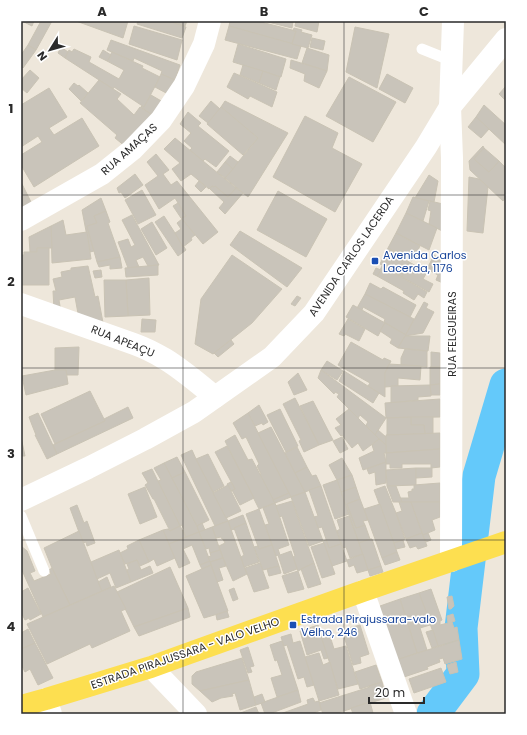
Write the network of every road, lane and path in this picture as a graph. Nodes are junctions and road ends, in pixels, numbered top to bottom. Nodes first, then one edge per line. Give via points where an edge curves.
1 (210, 21) edge
2 (453, 21) edge
3 (506, 38) edge
4 (422, 48) dead end
5 (506, 53) edge
6 (452, 61) junction
7 (450, 107) junction
8 (21, 220) edge
9 (21, 304) edge
10 (215, 397) junction
11 (21, 500) edge
12 (21, 516) edge
13 (506, 542) edge
14 (455, 559) junction
15 (44, 571) dead end
16 (363, 591) junction
17 (151, 667) junction
18 (21, 706) edge
19 (48, 706) edge
20 (196, 714) edge
21 (406, 714) edge

1 - 8 street, RUA AMAÇAS via 204,44 184,86 161,120 132,150 102,174
2 - 6 street, RUA FELGUEIRAS
3 - 7 street, AVENIDA CARLOS LACERDA
4 - 6 lane
5 - 7 street, AVENIDA CARLOS LACERDA
6 - 7 street, RUA FELGUEIRAS
7 - 10 street, AVENIDA CARLOS LACERDA via 426,147 314,313 272,357
7 - 14 street, RUA FELGUEIRAS
9 - 10 street, RUA APEAÇU via 151,351 166,359
10 - 11 street, AVENIDA CARLOS LACERDA via 194,412 145,439
12 - 15 lane
13 - 14 main road, ESTRADA PIRAJUSSARA - VALO VELHO
14 - 16 main road, ESTRADA PIRAJUSSARA - VALO VELHO
16 - 17 main road, ESTRADA PIRAJUSSARA - VALO VELHO
16 - 21 street
17 - 19 main road, ESTRADA PIRAJUSSARA - VALO VELHO
17 - 20 street
18 - 19 main road, ESTRADA PIRAJUSSARA - VALO VELHO

